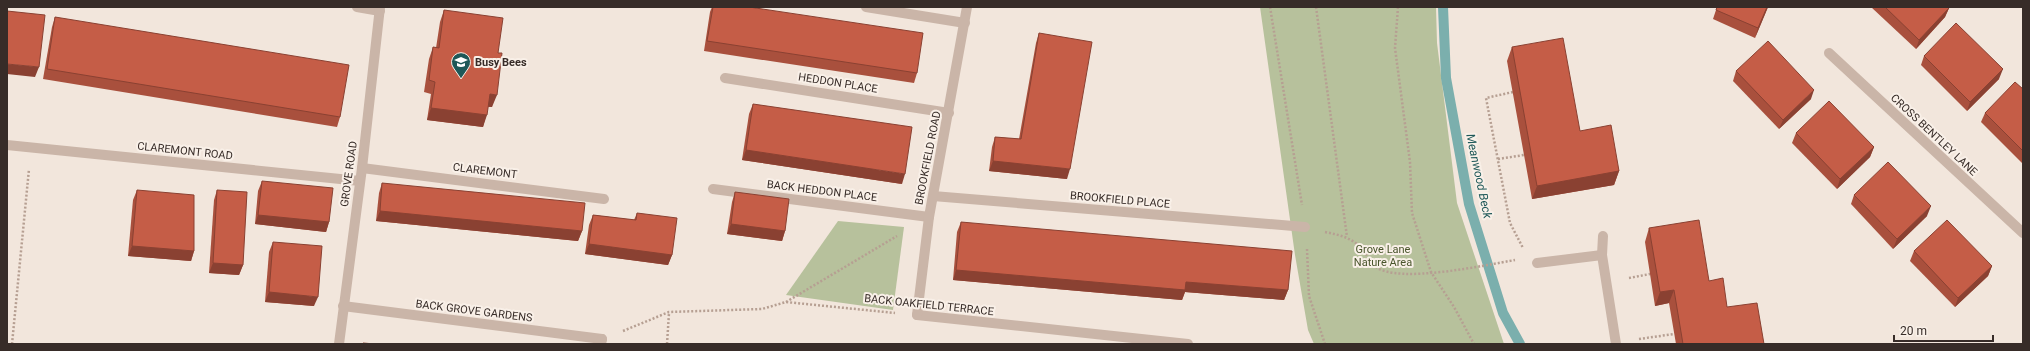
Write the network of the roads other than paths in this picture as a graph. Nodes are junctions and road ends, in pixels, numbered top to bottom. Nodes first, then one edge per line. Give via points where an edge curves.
1 (357, 7) edge
2 (866, 7) edge
3 (967, 7) edge
4 (380, 9) edge
5 (965, 23) junction
6 (1829, 53) dead end
7 (725, 78) dead end
8 (949, 113) junction
9 (7, 145) edge
10 (362, 168) junction
11 (360, 181) junction
12 (713, 189) dead end
13 (933, 196) junction
14 (604, 199) dead end
15 (929, 216) junction
16 (1305, 228) road end
17 (2023, 233) edge
18 (1603, 236) dead end
19 (1602, 255) junction
20 (1537, 263) dead end
21 (343, 306) junction
22 (917, 315) joint
23 (602, 341) edge
24 (339, 344) edge
25 (1188, 344) edge
26 (1616, 344) edge

1 - 4 street
2 - 5 street
3 - 5 street, BROOKFIELD ROAD
4 - 10 street, GROVE ROAD
5 - 8 street, BROOKFIELD ROAD
6 - 17 street, CROSS BENTLEY LANE
7 - 8 street, HEDDON PLACE
8 - 13 street, BROOKFIELD ROAD
9 - 11 street, CLAREMONT ROAD
10 - 11 street, GROVE ROAD
10 - 14 street, CLAREMONT
11 - 21 street, GROVE ROAD
12 - 15 street, BACK HEDDON PLACE
13 - 15 street, BROOKFIELD ROAD
13 - 16 street, BROOKFIELD PLACE
15 - 22 street, BROOKFIELD ROAD
18 - 19 street
19 - 20 street
19 - 26 street
21 - 23 street, BACK GROVE GARDENS
21 - 24 street, GROVE ROAD
22 - 25 street, BACK OAKFIELD TERRACE

